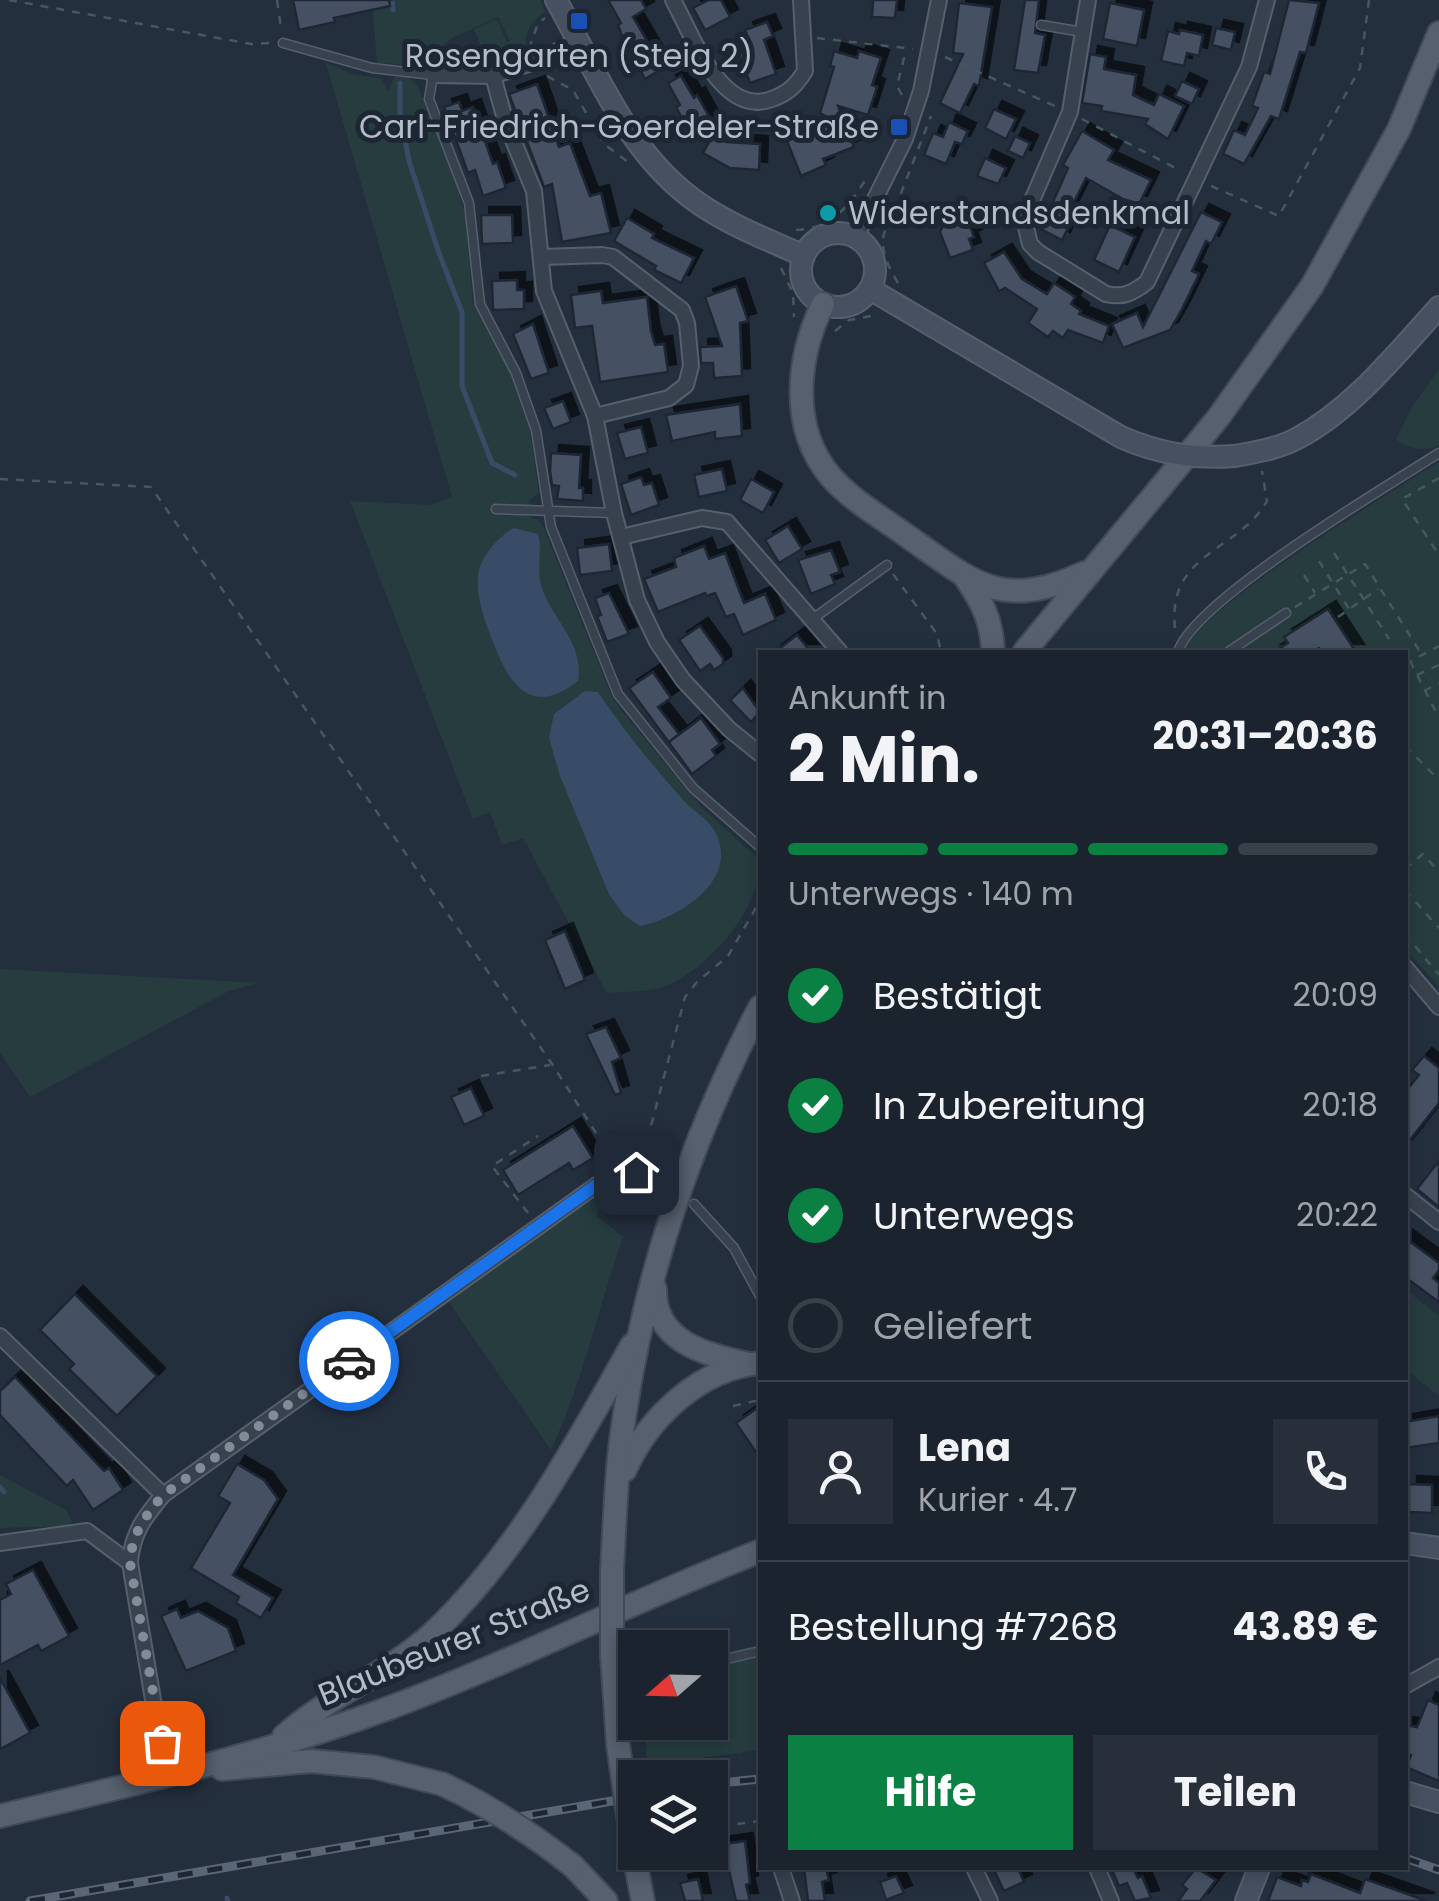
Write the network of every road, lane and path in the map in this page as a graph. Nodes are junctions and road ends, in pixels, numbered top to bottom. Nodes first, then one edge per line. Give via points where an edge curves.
1 (9, 0) edge
2 (277, 0) edge
3 (673, 0) edge
4 (801, 0) edge
5 (939, 0) edge
6 (1088, 0) edge
7 (1267, 0) edge
8 (1369, 0) edge
9 (558, 4) edge
10 (1041, 26) dead end
11 (1083, 32) junction
12 (1439, 33) edge
13 (806, 37) junction
14 (579, 41) junction
15 (283, 43) junction
16 (906, 48) junction
17 (930, 52) junction
18 (534, 62) junction
19 (433, 75) junction
20 (493, 76) junction
21 (903, 98) dead end
22 (931, 110) dead end
23 (1070, 112) junction
24 (634, 168) dead end
25 (866, 179) dead end
26 (1196, 180) junction
27 (856, 238) junction
28 (781, 255) junction
29 (804, 256) junction
30 (542, 258) junction
31 (870, 290) junction
32 (1439, 307) edge
33 (887, 308) junction
34 (806, 317) junction
35 (595, 416) junction
36 (1439, 453) edge
37 (1260, 465) dead end
38 (1439, 478) edge
39 (0, 479) edge
40 (496, 508) dead end
41 (548, 510) junction
42 (614, 513) junction
43 (620, 538) junction
44 (1334, 552) dead end
45 (1439, 555) edge
46 (1319, 561) dead end
47 (887, 565) joint
48 (1091, 570) junction
49 (1348, 574) junction
50 (1304, 575) dead end
51 (965, 577) junction
52 (1333, 584) junction
53 (1380, 588) junction
54 (1316, 594) junction
55 (1364, 599) junction
56 (1349, 609) junction
57 (1286, 613) joint
58 (1338, 616) dead end
59 (814, 618) junction
60 (1390, 639) dead end
61 (1439, 646) edge
62 (838, 650) edge
63 (941, 650) edge
64 (993, 650) edge
65 (1026, 650) edge
66 (1178, 650) edge
67 (1179, 650) edge
68 (1231, 650) edge
69 (1422, 655) junction
70 (1408, 663) edge
71 (1439, 665) edge
72 (1416, 676) junction
73 (1439, 683) edge
74 (1424, 691) junction
75 (1439, 702) edge
76 (1432, 706) junction
77 (1439, 718) edge
78 (1408, 749) edge
79 (758, 752) edge
80 (1439, 780) edge
81 (758, 844) edge
82 (1408, 867) edge
83 (1439, 872) edge
84 (1408, 893) edge
85 (758, 904) edge
86 (1439, 928) edge
87 (1408, 938) edge
88 (1408, 970) edge
89 (1439, 975) edge
90 (1439, 1007) edge
91 (758, 1010) edge
92 (552, 1064) junction
93 (481, 1076) dead end
94 (538, 1136) dead end
95 (619, 1169) junction
96 (636, 1172) junction
97 (654, 1181) dead end
98 (1408, 1198) edge
99 (694, 1204) dead end
100 (1439, 1222) edge
101 (538, 1226) junction
102 (656, 1266) junction
103 (758, 1292) edge
104 (641, 1328) junction
105 (0, 1336) edge
106 (754, 1364) edge
107 (758, 1400) edge
108 (733, 1406) dead end
109 (617, 1486) junction
110 (163, 1495) junction
111 (1, 1541) edge
112 (1408, 1544) edge
113 (1439, 1548) edge
114 (758, 1552) edge
115 (130, 1563) junction
116 (758, 1651) edge
117 (731, 1658) dead end
118 (1439, 1667) edge
119 (1439, 1680) edge
120 (1410, 1684) edge
121 (274, 1745) junction
122 (620, 1760) edge
123 (177, 1773) junction
124 (1408, 1793) edge
125 (1439, 1802) edge
126 (0, 1816) edge
127 (758, 1821) edge
128 (728, 1825) edge
129 (638, 1870) edge
130 (782, 1870) edge
131 (975, 1870) edge
132 (1099, 1870) edge
133 (1258, 1870) edge
134 (606, 1901) edge
135 (643, 1901) edge
136 (792, 1901) edge
137 (990, 1901) edge
138 (1111, 1901) edge
139 (1246, 1901) edge

1 - 15 path via 251,44
2 - 15 path
3 - 13 street via 724,89 744,100 786,94 798,82 805,72
4 - 13 street
5 - 17 street
6 - 11 street
7 - 26 street via 1252,59
8 - 26 path via 1360,68 1279,216
9 - 14 street
9 - 18 path via 538,22 528,44
10 - 11 lane
11 - 23 street
12 - 48 main road via 1399,129 1312,286 1218,418
13 - 16 path
14 - 18 street
14 - 28 street via 628,130 672,181
15 - 19 lane via 372,68
16 - 17 path
16 - 21 path via 898,86
17 - 23 path
17 - 27 street via 905,140
18 - 20 street
18 - 24 path via 572,90 604,144
19 - 20 street
19 - 41 lane via 429,99 470,203 480,304 516,372 536,430
20 - 30 street via 534,191
22 - 33 path via 883,231 898,282
23 - 26 path
23 - 26 street via 1027,207 1026,233 1038,252 1106,294 1119,297 1147,282
25 - 28 path via 836,219 789,230
27 - 29 street via 823,236
27 - 31 street via 874,261
28 - 29 street
28 - 34 path
29 - 34 street via 804,284 815,299
30 - 35 street via 544,291
30 - 35 street via 613,257 682,310 687,323 686,385 669,398
31 - 33 street
31 - 34 street via 854,304
32 - 33 street, bridge via 1322,423 1293,440 1206,458 1121,437
33 - 34 path via 832,334
34 - 51 main road via 800,395 816,454 853,496
35 - 42 street
36 - 67 lane via 1220,600
37 - 66 path via 1267,501 1262,509 1199,559 1181,584 1173,610
38 - 45 path via 1402,499
39 - 92 path via 151,487
40 - 41 lane
41 - 42 lane
41 - 81 lane via 618,694 693,788
42 - 43 street
43 - 59 street via 702,518 727,522
43 - 79 street via 636,600 657,642 683,680
44 - 49 path
46 - 52 path
47 - 59 lane
47 - 63 path
48 - 51 main road via 1023,593
48 - 65 main road
49 - 52 path
49 - 53 path via 1365,564
49 - 55 path
50 - 54 path
51 - 64 main road via 983,603
52 - 54 path
52 - 56 path
53 - 55 path
53 - 69 path
54 - 57 path
55 - 56 path
55 - 60 path
56 - 58 path
57 - 68 lane
59 - 62 street
61 - 69 path
69 - 70 path
70 - 72 path
71 - 72 path
72 - 74 path
73 - 74 path
74 - 76 path
75 - 76 path
76 - 77 path
78 - 80 path
82 - 83 path via 1424,854
84 - 86 path
85 - 96 path via 728,956 685,997
87 - 89 path
88 - 90 street
91 - 102 main road via 704,1126
92 - 93 path
92 - 95 path
94 - 101 path via 492,1166
95 - 96 street
95 - 101 street
96 - 97 street
98 - 100 street
99 - 103 lane via 734,1248
101 - 110 street
102 - 104 main road
102 - 106 main road via 655,1305 676,1339
104 - 109 main road
104 - 121 main road via 535,1510 488,1573 433,1633
105 - 110 street
106 - 109 main road via 673,1403 650,1425
107 - 108 path
109 - 122 main road, bridge via 612,1655
110 - 115 street via 141,1520
111 - 115 street via 87,1531
112 - 113 street
114 - 121 main road, Blaubeurer Straße via 479,1673
115 - 123 street
116 - 117 lane
118 - 120 street
119 - 120 street via 1433,1671
121 - 123 main road, Blaubeurer Straße
123 - 126 main road, Blaubeurer Straße
123 - 134 main road, bridge via 311,1761 442,1784 534,1834
124 - 125 street
127 - 128 path
129 - 135 main road
130 - 136 street
131 - 137 street
132 - 138 street
133 - 139 street

